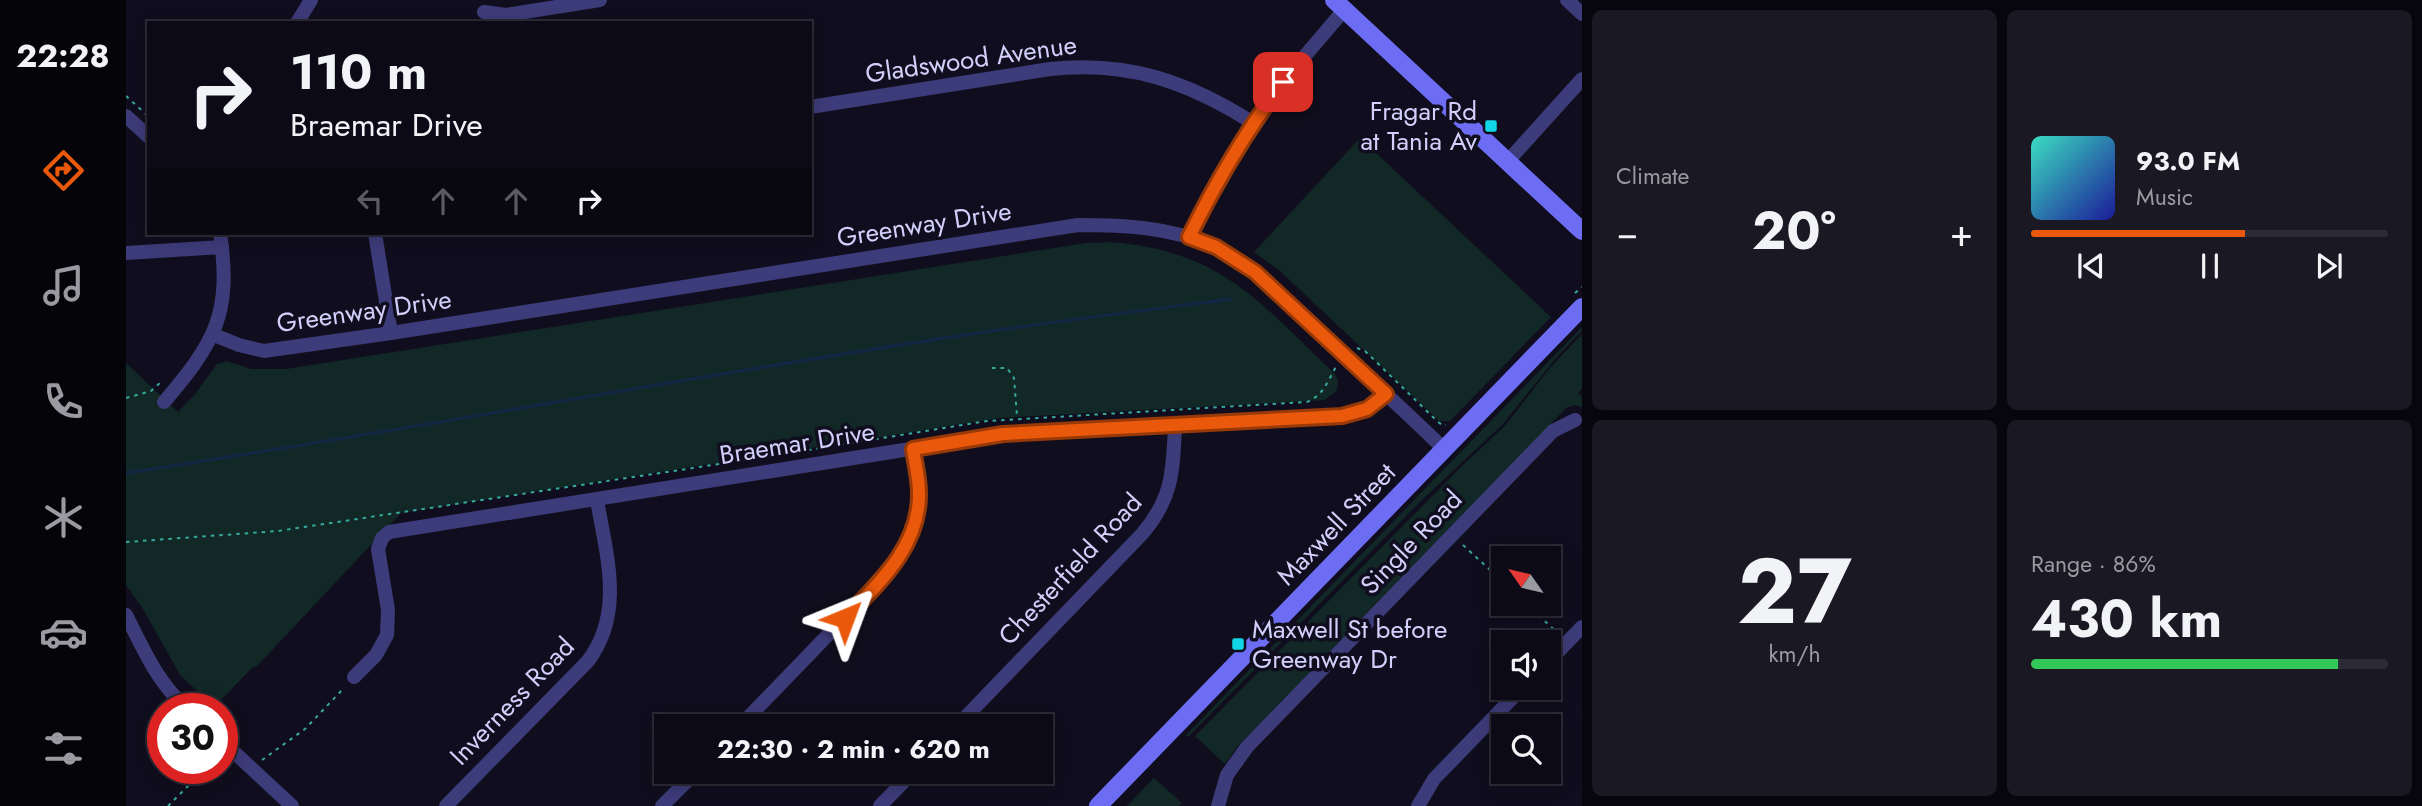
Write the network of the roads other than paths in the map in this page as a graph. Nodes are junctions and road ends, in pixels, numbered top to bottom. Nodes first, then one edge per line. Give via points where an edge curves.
1 (311, 0) edge
2 (600, 0) edge
3 (1567, 0) edge
4 (1339, 5) edge
5 (484, 12) edge
6 (1582, 15) edge
7 (298, 21) edge
8 (1582, 79) edge
9 (812, 107) edge
10 (126, 116) edge
11 (1253, 123) junction
12 (147, 135) edge
13 (1507, 162) junction
14 (1582, 231) edge
15 (375, 235) edge
16 (1189, 237) junction
17 (221, 240) edge
18 (126, 253) edge
19 (1582, 307) edge
20 (391, 333) junction
21 (214, 335) junction
22 (1386, 394) junction
23 (164, 402) dead end
24 (1575, 420) dead end
25 (1175, 425) junction
26 (913, 449) junction
27 (1445, 450) junction
28 (597, 500) junction
29 (126, 615) edge
30 (1582, 627) edge
31 (1561, 648) edge
32 (354, 677) road end
33 (171, 693) edge
34 (1510, 700) edge
35 (752, 714) edge
36 (969, 714) edge
37 (238, 756) edge
38 (684, 784) edge
39 (901, 784) edge
40 (292, 806) edge
41 (446, 806) edge
42 (663, 806) edge
43 (880, 806) edge
44 (1098, 806) edge
45 (1218, 806) edge
46 (1418, 806) edge

1 - 7 street
2 - 5 street via 506,15
3 - 6 street
4 - 11 street
4 - 13 main road
8 - 13 street
9 - 11 street, Gladswood Avenue via 1050,69 1110,67 1175,82
10 - 12 street
11 - 16 street
13 - 14 main road
15 - 20 street
16 - 20 street, Greenway Drive via 1135,226 1078,225
16 - 22 street, Greenway Drive via 1216,247 1255,272
17 - 18 street
17 - 21 street via 224,295
19 - 27 main road, Maxwell Street
20 - 21 street, Greenway Drive via 264,351
21 - 23 street
22 - 25 street, Braemar Drive via 1367,409 1342,416
22 - 27 street, Greenway Drive
24 - 45 street, Single Road via 1552,431 1247,747 1227,775
25 - 26 street, Braemar Drive via 1003,434
25 - 36 street, Chesterfield Road via 1172,481 1156,517
26 - 28 street, Braemar Drive
26 - 35 street via 919,502 902,554
27 - 44 main road, Maxwell Street
28 - 32 street, Braemar Drive via 394,531 382,538 378,549 388,610 387,635 376,656
28 - 41 street, Inverness Road via 611,592 599,644 588,661
29 - 33 street via 153,669
30 - 31 street
34 - 46 street via 1434,779
37 - 40 street
38 - 42 street
39 - 43 street

